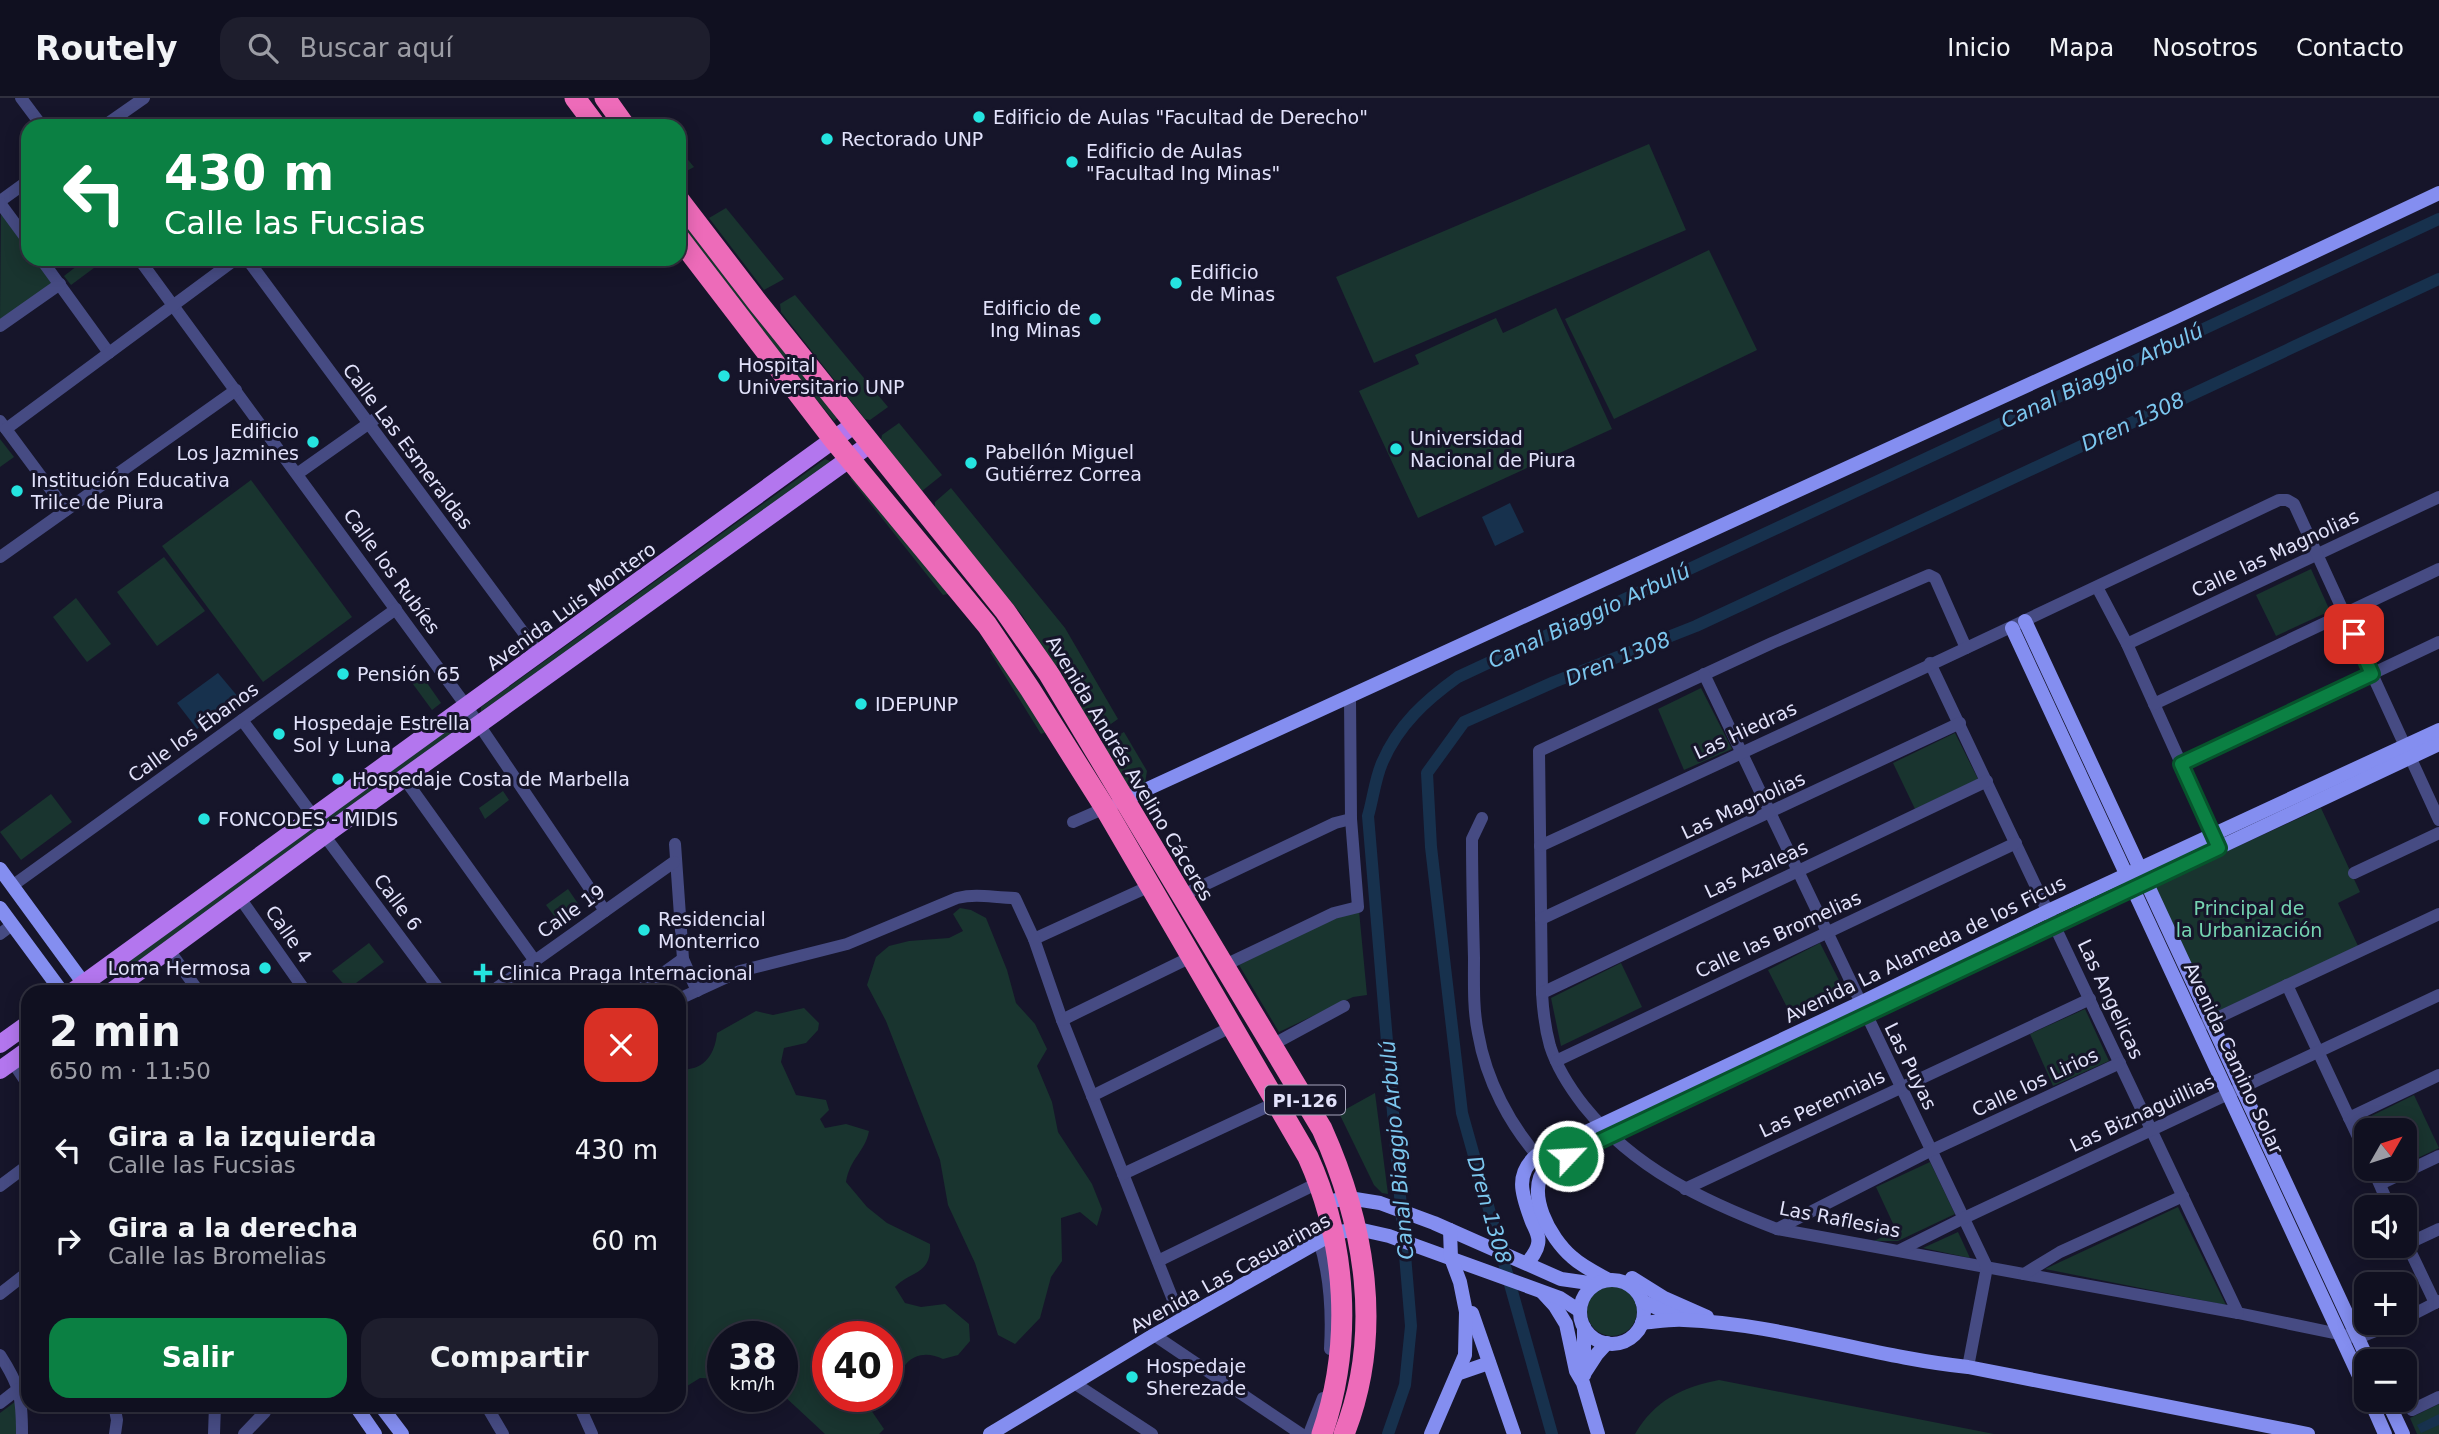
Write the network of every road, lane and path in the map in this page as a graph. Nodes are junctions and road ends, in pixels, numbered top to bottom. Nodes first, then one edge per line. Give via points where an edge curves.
1 (21, 98) edge
2 (144, 98) edge
3 (575, 98) edge
4 (605, 98) edge
5 (130, 102) edge
6 (37, 119) edge
7 (112, 119) edge
8 (591, 119) edge
9 (620, 119) edge
10 (21, 186) edge
11 (2439, 193) edge
12 (0, 202) edge
13 (686, 209) edge
14 (21, 231) edge
15 (686, 247) edge
16 (46, 266) edge
17 (144, 266) edge
18 (226, 266) edge
19 (252, 266) edge
20 (60, 284) junction
21 (173, 305) junction
22 (0, 326) edge
23 (109, 353) junction
24 (236, 390) junction
25 (371, 422) junction
26 (855, 424) junction
27 (3, 425) edge
28 (834, 440) junction
29 (870, 444) junction
30 (849, 459) junction
31 (297, 474) junction
32 (2439, 497) edge
33 (66, 510) junction
34 (2318, 555) junction
35 (0, 557) edge
36 (2439, 569) edge
37 (2097, 587) junction
38 (396, 609) junction
39 (2345, 613) junction
40 (2019, 624) junction
41 (2439, 642) edge
42 (2127, 644) junction
43 (1966, 648) junction
44 (540, 655) junction
45 (1930, 663) junction
46 (1704, 674) junction
47 (2372, 674) junction
48 (1350, 698) junction
49 (2154, 704) junction
50 (467, 707) junction
51 (242, 720) junction
52 (1960, 723) junction
53 (479, 724) junction
54 (2439, 730) edge
55 (2439, 744) edge
56 (2408, 752) junction
57 (1740, 753) junction
58 (2181, 764) junction
59 (404, 778) junction
60 (1987, 781) junction
61 (1125, 800) junction
62 (1105, 808) junction
63 (1769, 814) junction
64 (314, 817) junction
65 (1482, 818) dead end
66 (1351, 819) junction
67 (2439, 820) edge
68 (1073, 822) dead end
69 (2439, 833) edge
70 (324, 835) junction
71 (2216, 841) junction
72 (2016, 843) junction
73 (675, 844) dead end
74 (1540, 846) junction
75 (674, 862) junction
76 (0, 869) edge
77 (1797, 871) junction
78 (2134, 872) junction
79 (2354, 873) dead end
80 (12, 886) junction
81 (1150, 886) junction
82 (2140, 886) junction
83 (1181, 896) junction
84 (240, 898) junction
85 (0, 908) edge
86 (605, 911) junction
87 (2048, 911) junction
88 (2439, 914) edge
89 (1541, 919) junction
90 (2056, 926) junction
91 (6, 929) edge
92 (1826, 932) junction
93 (1034, 939) junction
94 (169, 950) junction
95 (1191, 957) junction
96 (682, 959) junction
97 (535, 961) junction
98 (1223, 967) junction
99 (56, 985) edge
100 (79, 985) edge
101 (89, 985) edge
102 (121, 985) edge
103 (194, 985) edge
104 (301, 985) edge
105 (436, 985) edge
106 (501, 985) edge
107 (647, 985) edge
108 (2287, 985) junction
109 (697, 991) junction
110 (1542, 993) junction
111 (2439, 995) edge
112 (686, 996) edge
113 (2090, 999) junction
114 (1344, 1006) dead end
115 (1862, 1008) junction
116 (1062, 1020) junction
117 (2204, 1023) junction
118 (1233, 1026) junction
119 (21, 1029) edge
120 (0, 1044) edge
121 (1272, 1045) junction
122 (2318, 1051) junction
123 (21, 1055) edge
124 (1556, 1061) junction
125 (2120, 1063) junction
126 (6, 1066) edge
127 (2439, 1075) edge
128 (21, 1079) edge
129 (1900, 1087) junction
130 (2235, 1091) junction
131 (1092, 1096) junction
132 (1277, 1102) junction
133 (2349, 1118) junction
134 (2354, 1129) edge
135 (2152, 1130) junction
136 (1605, 1131) junction
137 (1930, 1151) junction
138 (2439, 1156) edge
139 (1542, 1161) junction
140 (21, 1171) edge
141 (1123, 1174) junction
142 (2378, 1181) edge
143 (2379, 1184) junction
144 (0, 1186) edge
145 (1685, 1189) junction
146 (1323, 1192) junction
147 (2384, 1195) edge
148 (2183, 1196) junction
149 (1349, 1198) junction
150 (1964, 1218) junction
151 (1777, 1228) junction
152 (1358, 1229) junction
153 (2439, 1229) edge
154 (1450, 1230) junction
155 (1327, 1237) junction
156 (2417, 1237) edge
157 (1474, 1240) junction
158 (1900, 1250) junction
159 (1451, 1258) junction
160 (2415, 1258) edge
161 (1158, 1261) junction
162 (1525, 1262) junction
163 (1470, 1265) junction
164 (1987, 1267) junction
165 (1587, 1269) junction
166 (2024, 1274) junction
167 (21, 1278) edge
168 (1602, 1282) junction
169 (1542, 1292) junction
170 (0, 1294) edge
171 (1642, 1301) junction
172 (2437, 1302) edge
173 (1580, 1311) junction
174 (2417, 1312) edge
175 (2238, 1313) junction
176 (1181, 1320) junction
177 (1682, 1320) junction
178 (1642, 1324) junction
179 (1726, 1324) junction
180 (1584, 1327) junction
181 (1154, 1335) junction
182 (2366, 1335) edge
183 (2341, 1336) junction
184 (2358, 1338) junction
185 (1607, 1343) junction
186 (2363, 1349) edge
187 (0, 1355) edge
188 (1489, 1363) junction
189 (2354, 1365) edge
190 (1968, 1367) junction
191 (1457, 1374) junction
192 (1583, 1380) junction
193 (1074, 1383) junction
194 (19, 1389) junction
195 (2439, 1397) edge
196 (0, 1403) edge
197 (21, 1405) edge
198 (2417, 1408) edge
199 (22, 1412) edge
200 (115, 1412) edge
201 (215, 1412) edge
202 (265, 1412) edge
203 (360, 1412) edge
204 (385, 1412) edge
205 (490, 1412) edge
206 (582, 1412) edge
207 (2375, 1412) edge
208 (2393, 1412) edge
209 (1327, 1428) edge
210 (22, 1434) edge
211 (115, 1434) edge
212 (214, 1434) edge
213 (244, 1434) edge
214 (375, 1434) edge
215 (402, 1434) edge
216 (503, 1434) edge
217 (592, 1434) edge
218 (990, 1434) edge
219 (1152, 1434) edge
220 (1301, 1434) edge
221 (1431, 1434) edge
222 (1514, 1434) edge
223 (1598, 1434) edge
224 (2308, 1434) edge
225 (2385, 1434) edge
226 (2403, 1434) edge

1 - 6 street
2 - 5 street
3 - 8 highway
4 - 9 highway
5 - 7 street
10 - 12 street
11 - 48 street
12 - 14 street
13 - 26 highway, Avenida Andrés Avelino Cáceres
15 - 28 highway, Avenida Andrés Avelino Cáceres
16 - 20 street
17 - 21 street, Calle los Rubíes
18 - 21 street
19 - 25 street, Calle Las Esmeraldas
20 - 22 street
20 - 23 street
21 - 23 street
21 - 24 street, Calle los Rubíes
23 - 27 street
24 - 31 street, Calle los Rubíes
24 - 33 street
25 - 31 street
25 - 44 street, Calle Las Esmeraldas
26 - 28 main road, Avenida Luis Montero
26 - 29 highway, Avenida Andrés Avelino Cáceres
27 - 33 street
28 - 30 highway, Avenida Andrés Avelino Cáceres
28 - 44 main road, Avenida Luis Montero
29 - 30 main road
29 - 61 highway, Avenida Andrés Avelino Cáceres via 1005,611
30 - 53 main road
30 - 62 highway, Avenida Andrés Avelino Cáceres via 987,625
31 - 38 street, Calle los Rubíes
32 - 34 street, Calle las Magnolias
33 - 35 street
34 - 37 street, Las Hiedras via 2294,504 2279,500
34 - 39 street
34 - 42 street, Calle las Magnolias
36 - 39 street
37 - 40 street, Las Hiedras
37 - 42 street
38 - 50 street, Calle los Rubíes
38 - 51 street, Calle los Ébanos
39 - 47 street
39 - 49 street
40 - 43 street, Las Hiedras
40 - 78 street, Avenida Camino Solar
41 - 47 street
42 - 49 street
43 - 45 street, Las Hiedras
43 - 46 street via 1935,578 1928,575
44 - 50 main road, Avenida Luis Montero
45 - 52 street, Las Angelicas
45 - 57 street, Las Hiedras
46 - 57 street, Las Puyas
46 - 74 street, Las Raflesias via 1539,751
47 - 56 street
47 - 58 street
48 - 61 street
48 - 66 street
49 - 58 street
50 - 53 street, Calle los Rubíes
50 - 64 main road, Avenida Luis Montero
51 - 64 street
51 - 80 street, Calle los Ébanos
52 - 60 street, Las Angelicas
52 - 63 street, Las Magnolias
53 - 59 main road
53 - 86 street, Calle los Rubíes
54 - 56 street, Avenida La Alameda de los Ficus
55 - 56 street, Avenida La Alameda de los Ficus
56 - 67 street
56 - 71 street, Avenida La Alameda de los Ficus
57 - 63 street, Las Puyas
57 - 74 street, Las Hiedras
58 - 71 street
59 - 70 main road
59 - 97 street
60 - 72 street, Las Angelicas
60 - 77 street, Las Azaleas
61 - 62 street
61 - 83 highway, Avenida Andrés Avelino Cáceres / PI-126
62 - 68 street
62 - 81 highway, Avenida Andrés Avelino Cáceres / PI-126
63 - 77 street, Las Puyas
63 - 89 street, Las Magnolias
64 - 101 main road, Avenida Luis Montero
65 - 139 street via 1472,839 1478,1033 1504,1108
66 - 83 street
66 - 98 street via 1358,906 1334,913
69 - 79 street
70 - 84 main road
70 - 105 street, Calle 6
71 - 78 street, Avenida La Alameda de los Ficus
71 - 82 street, Avenida La Alameda de los Ficus
72 - 87 street, Las Angelicas
72 - 92 street, Calle las Bromelias
73 - 75 street
74 - 89 street, Las Raflesias
75 - 86 street, Calle 19
75 - 96 street
76 - 80 street
77 - 92 street, Las Puyas
77 - 110 street, Las Azaleas
78 - 82 street, Avenida Camino Solar
78 - 87 street, Avenida La Alameda de los Ficus
80 - 100 street
81 - 93 street
81 - 95 highway, Avenida Andrés Avelino Cáceres / PI-126
82 - 90 street, Avenida La Alameda de los Ficus
82 - 117 street, Avenida Camino Solar
83 - 98 highway, Avenida Andrés Avelino Cáceres / PI-126
84 - 94 main road
84 - 104 street, Calle 4
85 - 91 street
86 - 97 street, Calle 19
87 - 90 street, Las Angelicas
87 - 115 street, Avenida La Alameda de los Ficus
88 - 108 street
89 - 110 street, Las Raflesias
90 - 113 street, Las Angelicas
90 - 115 street, Avenida La Alameda de los Ficus
91 - 99 street
92 - 115 street, Las Puyas
92 - 124 street, Calle las Bromelias
93 - 109 street via 1015,898 976,893 847,944 740,971
93 - 116 street
94 - 102 main road
94 - 103 street
95 - 116 street
95 - 118 highway, Avenida Andrés Avelino Cáceres / PI-126
96 - 107 street
96 - 109 street
97 - 106 street, Calle 19
98 - 121 highway, Avenida Andrés Avelino Cáceres / PI-126
108 - 117 street
108 - 122 street
109 - 112 street
110 - 124 street, Las Raflesias via 1544,1023
111 - 122 street, Las Biznaguillias
113 - 125 street, Las Angelicas
113 - 129 street, Las Perennials
114 - 121 street
115 - 129 street, Las Puyas
115 - 136 street, Avenida La Alameda de los Ficus
116 - 131 street
117 - 130 street, Avenida Camino Solar
118 - 131 street
118 - 132 highway, Avenida Andrés Avelino Cáceres / PI-126
119 - 120 main road
121 - 149 highway, Avenida Andrés Avelino Cáceres / PI-126 via 1322,1129
122 - 130 street, Las Biznaguillias
122 - 133 street
123 - 126 main road
124 - 136 street, Las Raflesias via 1576,1096
125 - 135 street, Las Angelicas
125 - 137 street, Calle los Lirios
126 - 128 street
127 - 133 street
129 - 137 street, Las Puyas
129 - 145 street, Las Perennials
130 - 135 street, Las Biznaguillias
130 - 183 street, Avenida Camino Solar
130 - 184 street, Avenida Camino Solar
131 - 141 street
132 - 141 street
132 - 146 highway, Avenida Andrés Avelino Cáceres / PI-126
133 - 134 street
135 - 148 street, Las Angelicas
135 - 150 street, Las Biznaguillias
136 - 139 street, Avenida La Alameda de los Ficus
136 - 145 street, Las Raflesias
137 - 150 street, Las Puyas
137 - 151 street, Calle los Lirios
138 - 143 street
139 - 162 street via 1527,1163 1522,1180 1538,1236 1535,1254
139 - 165 street via 1539,1199 1546,1224 1563,1249
140 - 144 street
141 - 161 street
142 - 143 street
143 - 147 street
145 - 151 street, Las Raflesias
146 - 149 street, Avenida Las Casuarinas
146 - 155 highway, Avenida Andrés Avelino Cáceres / PI-126
146 - 161 street
148 - 166 street via 2060,1252
148 - 175 street, Las Angelicas
149 - 152 highway, Avenida Andrés Avelino Cáceres / PI-126
149 - 154 street, Avenida Las Casuarinas via 1380,1203
150 - 158 street, Las Biznaguillias
150 - 164 street, Las Puyas
151 - 158 street, Las Raflesias
152 - 155 street, Avenida Las Casuarinas
152 - 159 street, Avenida Las Casuarinas
152 - 209 highway, Avenida Andrés Avelino Cáceres / PI-126 via 1367,1328 1363,1367 1353,1411
153 - 156 street
154 - 157 street, Avenida Las Casuarinas
154 - 159 street
155 - 176 street, Avenida Las Casuarinas
155 - 209 highway, Avenida Andrés Avelino Cáceres / PI-126 via 1341,1286 1342,1328
157 - 162 street, Avenida Las Casuarinas
157 - 163 street
158 - 164 street, Las Raflesias
159 - 163 street, Avenida Las Casuarinas
159 - 191 street via 1468,1328
160 - 172 street
161 - 176 street
162 - 168 street, Avenida Las Casuarinas via 1561,1279
163 - 169 street, Avenida Las Casuarinas
163 - 188 street via 1471,1312
164 - 166 street, Las Raflesias
164 - 190 street
165 - 168 street
165 - 179 street via 1632,1277 1664,1298
166 - 175 street, Las Raflesias
167 - 170 street
168 - 171 street via 1629,1285
168 - 173 street via 1585,1296
169 - 173 street, Avenida Las Casuarinas
169 - 192 street via 1566,1324 1576,1371
171 - 177 street
171 - 178 street
172 - 174 street
173 - 180 street
175 - 183 street, Las Raflesias
176 - 181 street, Avenida Las Casuarinas
177 - 178 street
177 - 179 street
178 - 185 street via 1628,1339
179 - 190 street
180 - 185 street
180 - 192 street
181 - 193 street, Avenida Las Casuarinas
181 - 220 street
182 - 184 street
183 - 184 street, Las Raflesias
183 - 189 street, Avenida Camino Solar
184 - 186 street, Avenida Camino Solar
185 - 192 street
187 - 194 street
188 - 191 street
188 - 222 street
190 - 224 street
191 - 221 street
192 - 223 street
193 - 218 street, Avenida Las Casuarinas
193 - 219 street
194 - 196 street
194 - 197 street
195 - 198 street
199 - 210 street
200 - 211 street
201 - 212 street
202 - 213 street
203 - 214 street
204 - 215 street
205 - 216 street
206 - 217 street
207 - 225 street
208 - 226 street

